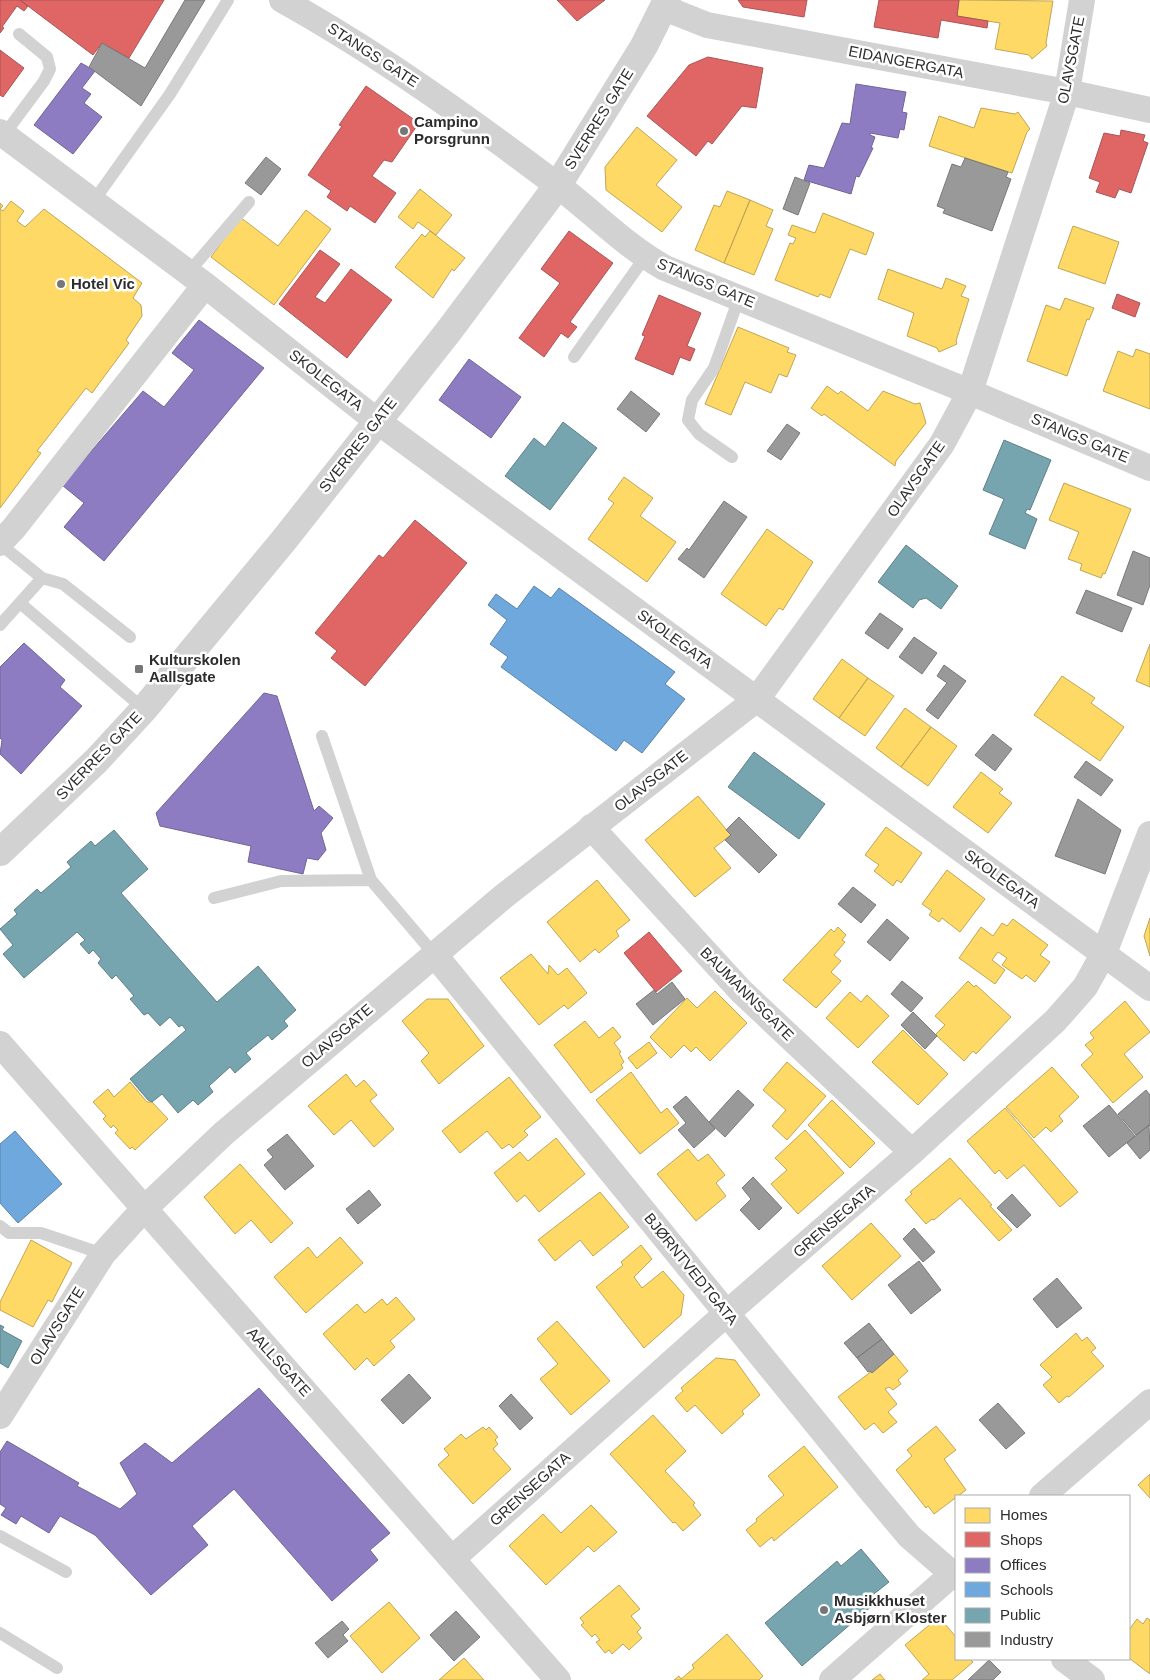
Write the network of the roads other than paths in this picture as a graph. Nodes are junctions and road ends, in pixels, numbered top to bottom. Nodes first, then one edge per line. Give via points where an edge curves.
1 (228, 0) edge
2 (282, 0) edge
3 (1082, 0) edge
4 (666, 4) edge
5 (310, 7) edge
6 (19, 34) dead end
7 (1067, 92) junction
8 (1150, 110) edge
9 (2, 134) edge
10 (558, 185) junction
11 (93, 202) junction
12 (249, 202) dead end
13 (645, 257) junction
14 (196, 279) junction
15 (739, 298) junction
16 (574, 357) dead end
17 (970, 392) junction
18 (377, 421) junction
19 (732, 457) dead end
20 (1150, 468) edge
21 (0, 544) edge
22 (42, 578) junction
23 (20, 603) junction
24 (0, 624) edge
25 (130, 637) dead end
26 (757, 699) junction
27 (144, 709) junction
28 (322, 736) dead end
29 (591, 827) junction
30 (1150, 834) edge
31 (0, 852) edge
32 (371, 880) junction
33 (214, 898) dead end
34 (434, 954) junction
35 (1104, 954) junction
36 (1150, 988) edge
37 (0, 1044) edge
38 (912, 1152) junction
39 (143, 1210) junction
40 (0, 1226) edge
41 (103, 1254) junction
42 (727, 1313) junction
43 (1150, 1402) edge
44 (0, 1416) edge
45 (1043, 1495) edge
46 (0, 1536) edge
47 (452, 1558) junction
48 (66, 1572) dead end
49 (955, 1574) edge
50 (0, 1633) edge
51 (1065, 1660) edge
52 (57, 1668) dead end
53 (558, 1680) edge
54 (832, 1680) edge
55 (1092, 1680) edge

1 - 11 lane via 170,94
2 - 5 street, STANGS GATE
3 - 7 street, OLAVSGATE
4 - 7 street, EIDANGERGATA via 707,24
4 - 10 street, SVERRES GATE via 644,46
5 - 10 street, STANGS GATE
6 - 9 lane via 47,57 50,69
7 - 8 street, EIDANGERGATA
7 - 17 street, OLAVSGATE
9 - 11 street, SKOLEGATA
10 - 13 street, STANGS GATE
10 - 18 street, SVERRES GATE
11 - 14 street, SKOLEGATA
12 - 14 lane
13 - 15 street, STANGS GATE
13 - 16 lane
14 - 18 street, SKOLEGATA
14 - 21 street
15 - 17 street, STANGS GATE
15 - 19 lane via 714,368 692,400 688,420 699,434
17 - 20 street, STANGS GATE
17 - 26 street, OLAVSGATE via 942,444
18 - 26 street, SKOLEGATA
18 - 27 street, SVERRES GATE via 284,540
21 - 22 lane
22 - 23 lane
22 - 25 lane via 63,584
23 - 24 lane
23 - 27 lane
26 - 29 street, OLAVSGATE
26 - 35 street, SKOLEGATA
27 - 31 street, SVERRES GATE via 97,760
28 - 32 lane
29 - 34 street, OLAVSGATE
29 - 38 street, BAUMANNSGATE via 741,991
30 - 35 street, GRENSEGATA
32 - 33 lane via 281,881
32 - 34 lane
34 - 39 street, OLAVSGATE via 223,1134
34 - 42 street, BJØRNTVEDTGATA
35 - 36 street, SKOLEGATA
35 - 38 street, GRENSEGATA via 1084,987 1055,1022
37 - 39 street, AALLSGATE
38 - 42 street, GRENSEGATA
39 - 41 street, OLAVSGATE
39 - 47 street, AALLSGATE
40 - 41 lane via 9,1232 41,1233
41 - 44 street, OLAVSGATE
42 - 47 street, GRENSEGATA
42 - 49 street, BJØRNTVEDTGATA via 909,1536
43 - 45 street
46 - 48 lane
47 - 53 street, AALLSGATE
49 - 54 street
50 - 52 lane
51 - 55 street

